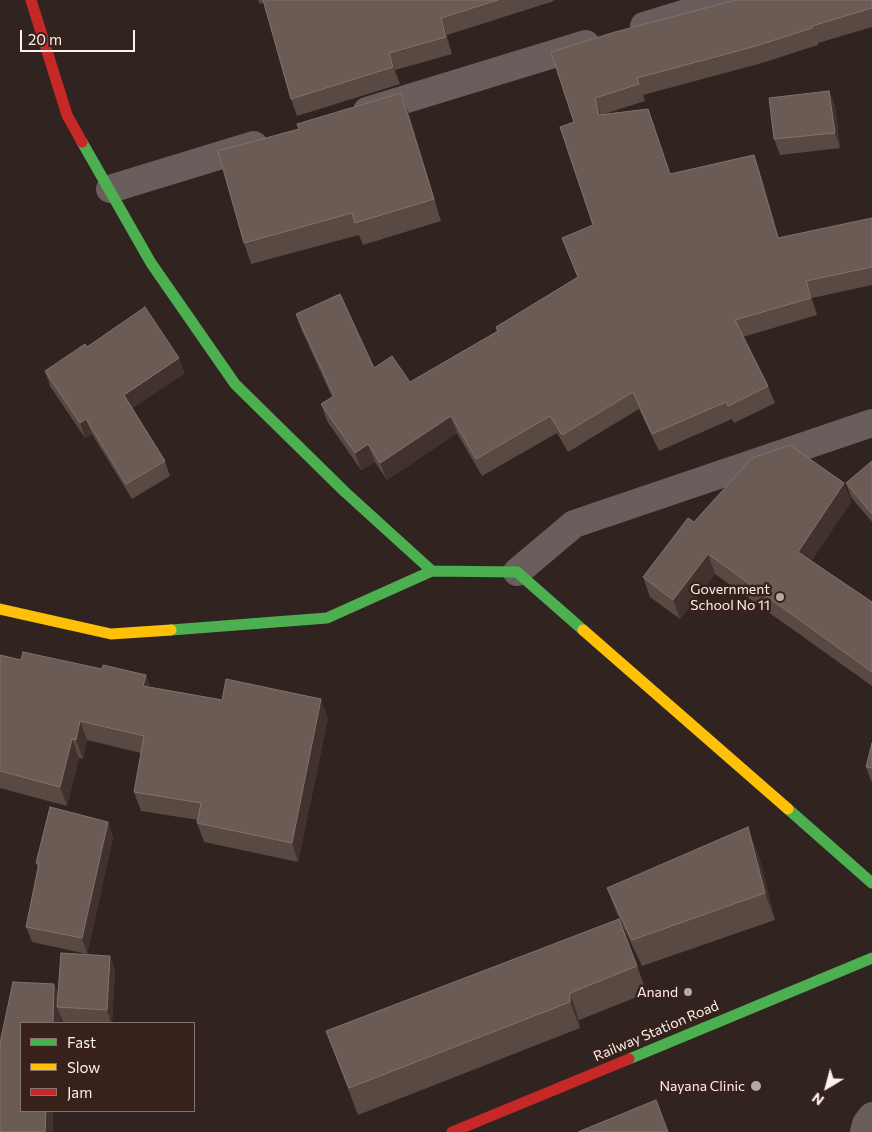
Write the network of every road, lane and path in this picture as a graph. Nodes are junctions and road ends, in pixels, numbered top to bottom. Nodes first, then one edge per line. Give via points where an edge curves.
1 (31, 0) edge
2 (730, 0) edge
3 (348, 116) edge
4 (281, 137) edge
5 (110, 189) junction
6 (872, 423) edge
7 (432, 571) junction
8 (517, 572) junction
9 (0, 610) edge
10 (872, 883) edge
11 (872, 958) edge
12 (872, 1116) edge
13 (452, 1132) edge
14 (864, 1132) edge

1 - 5 street via 67,115
2 - 3 street
4 - 5 street
5 - 7 street via 151,263 235,384 345,492
6 - 8 street via 574,524
7 - 8 street
7 - 9 street via 327,618 111,634
8 - 10 street
11 - 13 street, Railway Station Road
12 - 14 street

